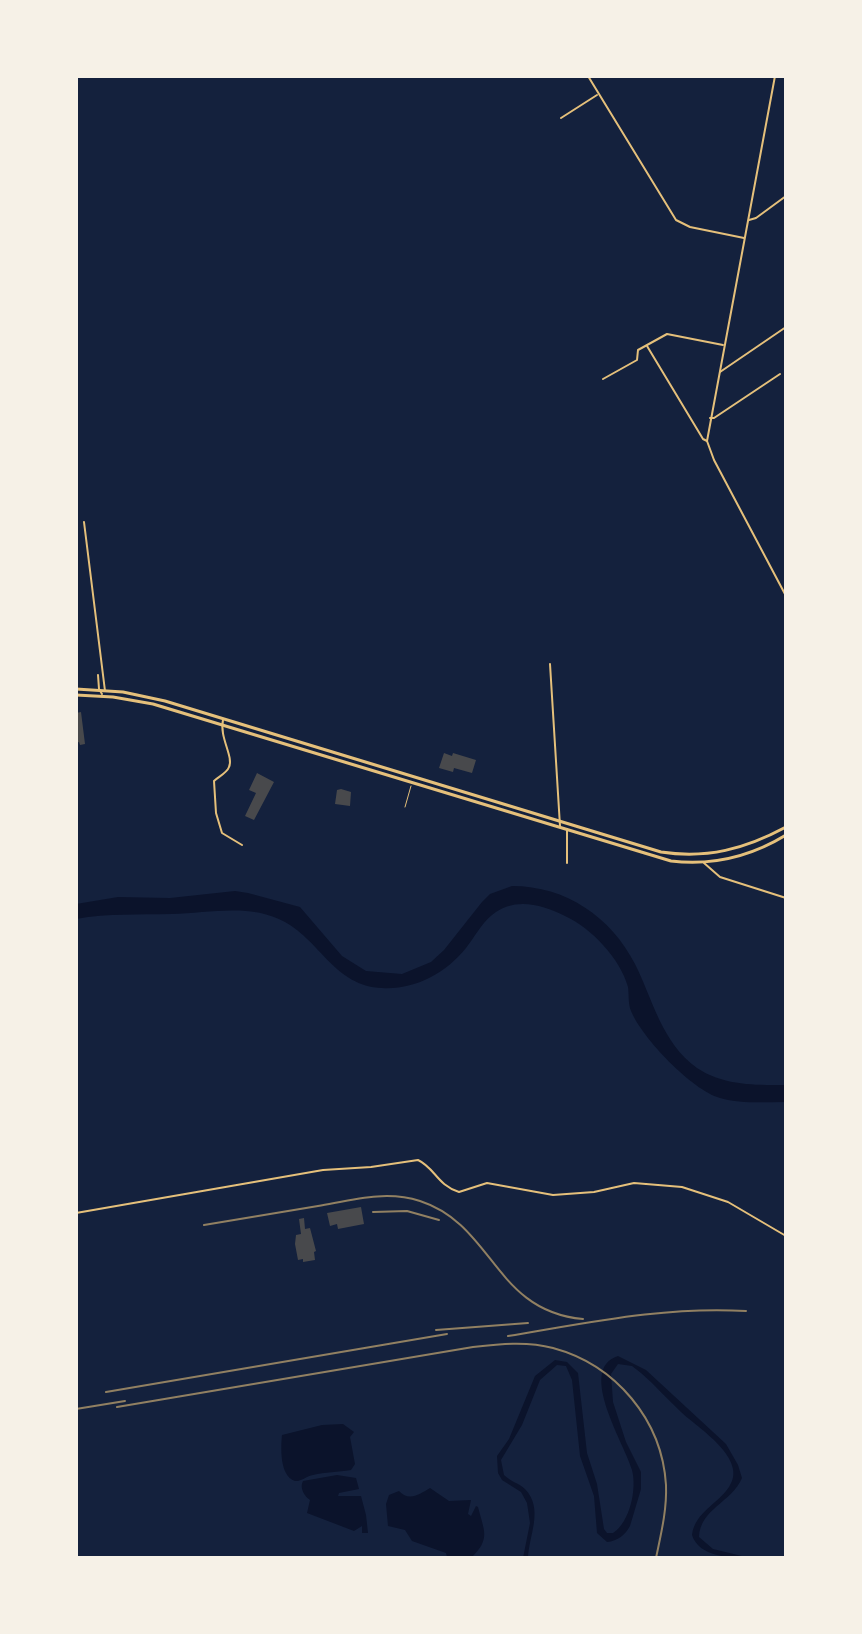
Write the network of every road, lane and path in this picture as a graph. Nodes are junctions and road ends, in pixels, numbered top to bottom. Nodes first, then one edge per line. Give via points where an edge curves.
1 (588, 76) edge
2 (775, 76) edge
3 (599, 94) junction
4 (561, 118) dead end
5 (786, 196) edge
6 (749, 220) junction
7 (745, 239) junction
8 (786, 327) edge
9 (647, 345) junction
10 (724, 345) junction
11 (719, 372) junction
12 (780, 374) dead end
13 (603, 379) dead end
14 (710, 418) junction
15 (707, 441) junction
16 (84, 522) dead end
17 (786, 596) edge
18 (550, 664) dead end
19 (98, 675) dead end
20 (76, 689) edge
21 (99, 689) junction
22 (105, 690) junction
23 (76, 695) edge
24 (103, 695) junction
25 (224, 719) junction
26 (222, 725) junction
27 (414, 778) junction
28 (412, 784) junction
29 (405, 807) dead end
30 (561, 822) junction
31 (786, 827) edge
32 (564, 830) junction
33 (786, 835) edge
34 (757, 841) junction
35 (242, 845) dead end
36 (761, 849) junction
37 (717, 861) junction
38 (567, 863) dead end
39 (702, 863) junction
40 (713, 868) junction
41 (786, 898) edge
42 (76, 1213) edge
43 (786, 1236) edge

1 - 3 street
2 - 6 street
3 - 4 street
3 - 7 street via 678,221
5 - 6 street
6 - 7 street
7 - 10 street
8 - 11 street
9 - 10 street via 667,334
9 - 13 street via 638,350 637,360
9 - 15 street
10 - 11 street
11 - 14 street
12 - 14 street
14 - 15 street
15 - 17 street
16 - 22 street
18 - 30 street
19 - 21 street
20 - 21 main road
21 - 22 main road
21 - 24 street
22 - 24 street
22 - 25 main road
23 - 24 main road
24 - 26 main road
25 - 26 street
25 - 27 main road
26 - 28 main road
26 - 35 street via 231,763 214,781 219,828
27 - 28 lane
27 - 30 main road
28 - 29 lane
28 - 32 main road
30 - 32 street
30 - 34 main road via 678,855 715,854
31 - 34 main road
32 - 38 street
32 - 39 main road via 660,858
33 - 36 main road
34 - 36 main road via 762,842
36 - 37 main road
37 - 39 main road
37 - 40 street
39 - 40 street
40 - 41 street via 723,878
42 - 43 street via 323,1170 422,1161 443,1185 459,1192 487,1183 553,1195 647,1182 682,1187 726,1202

